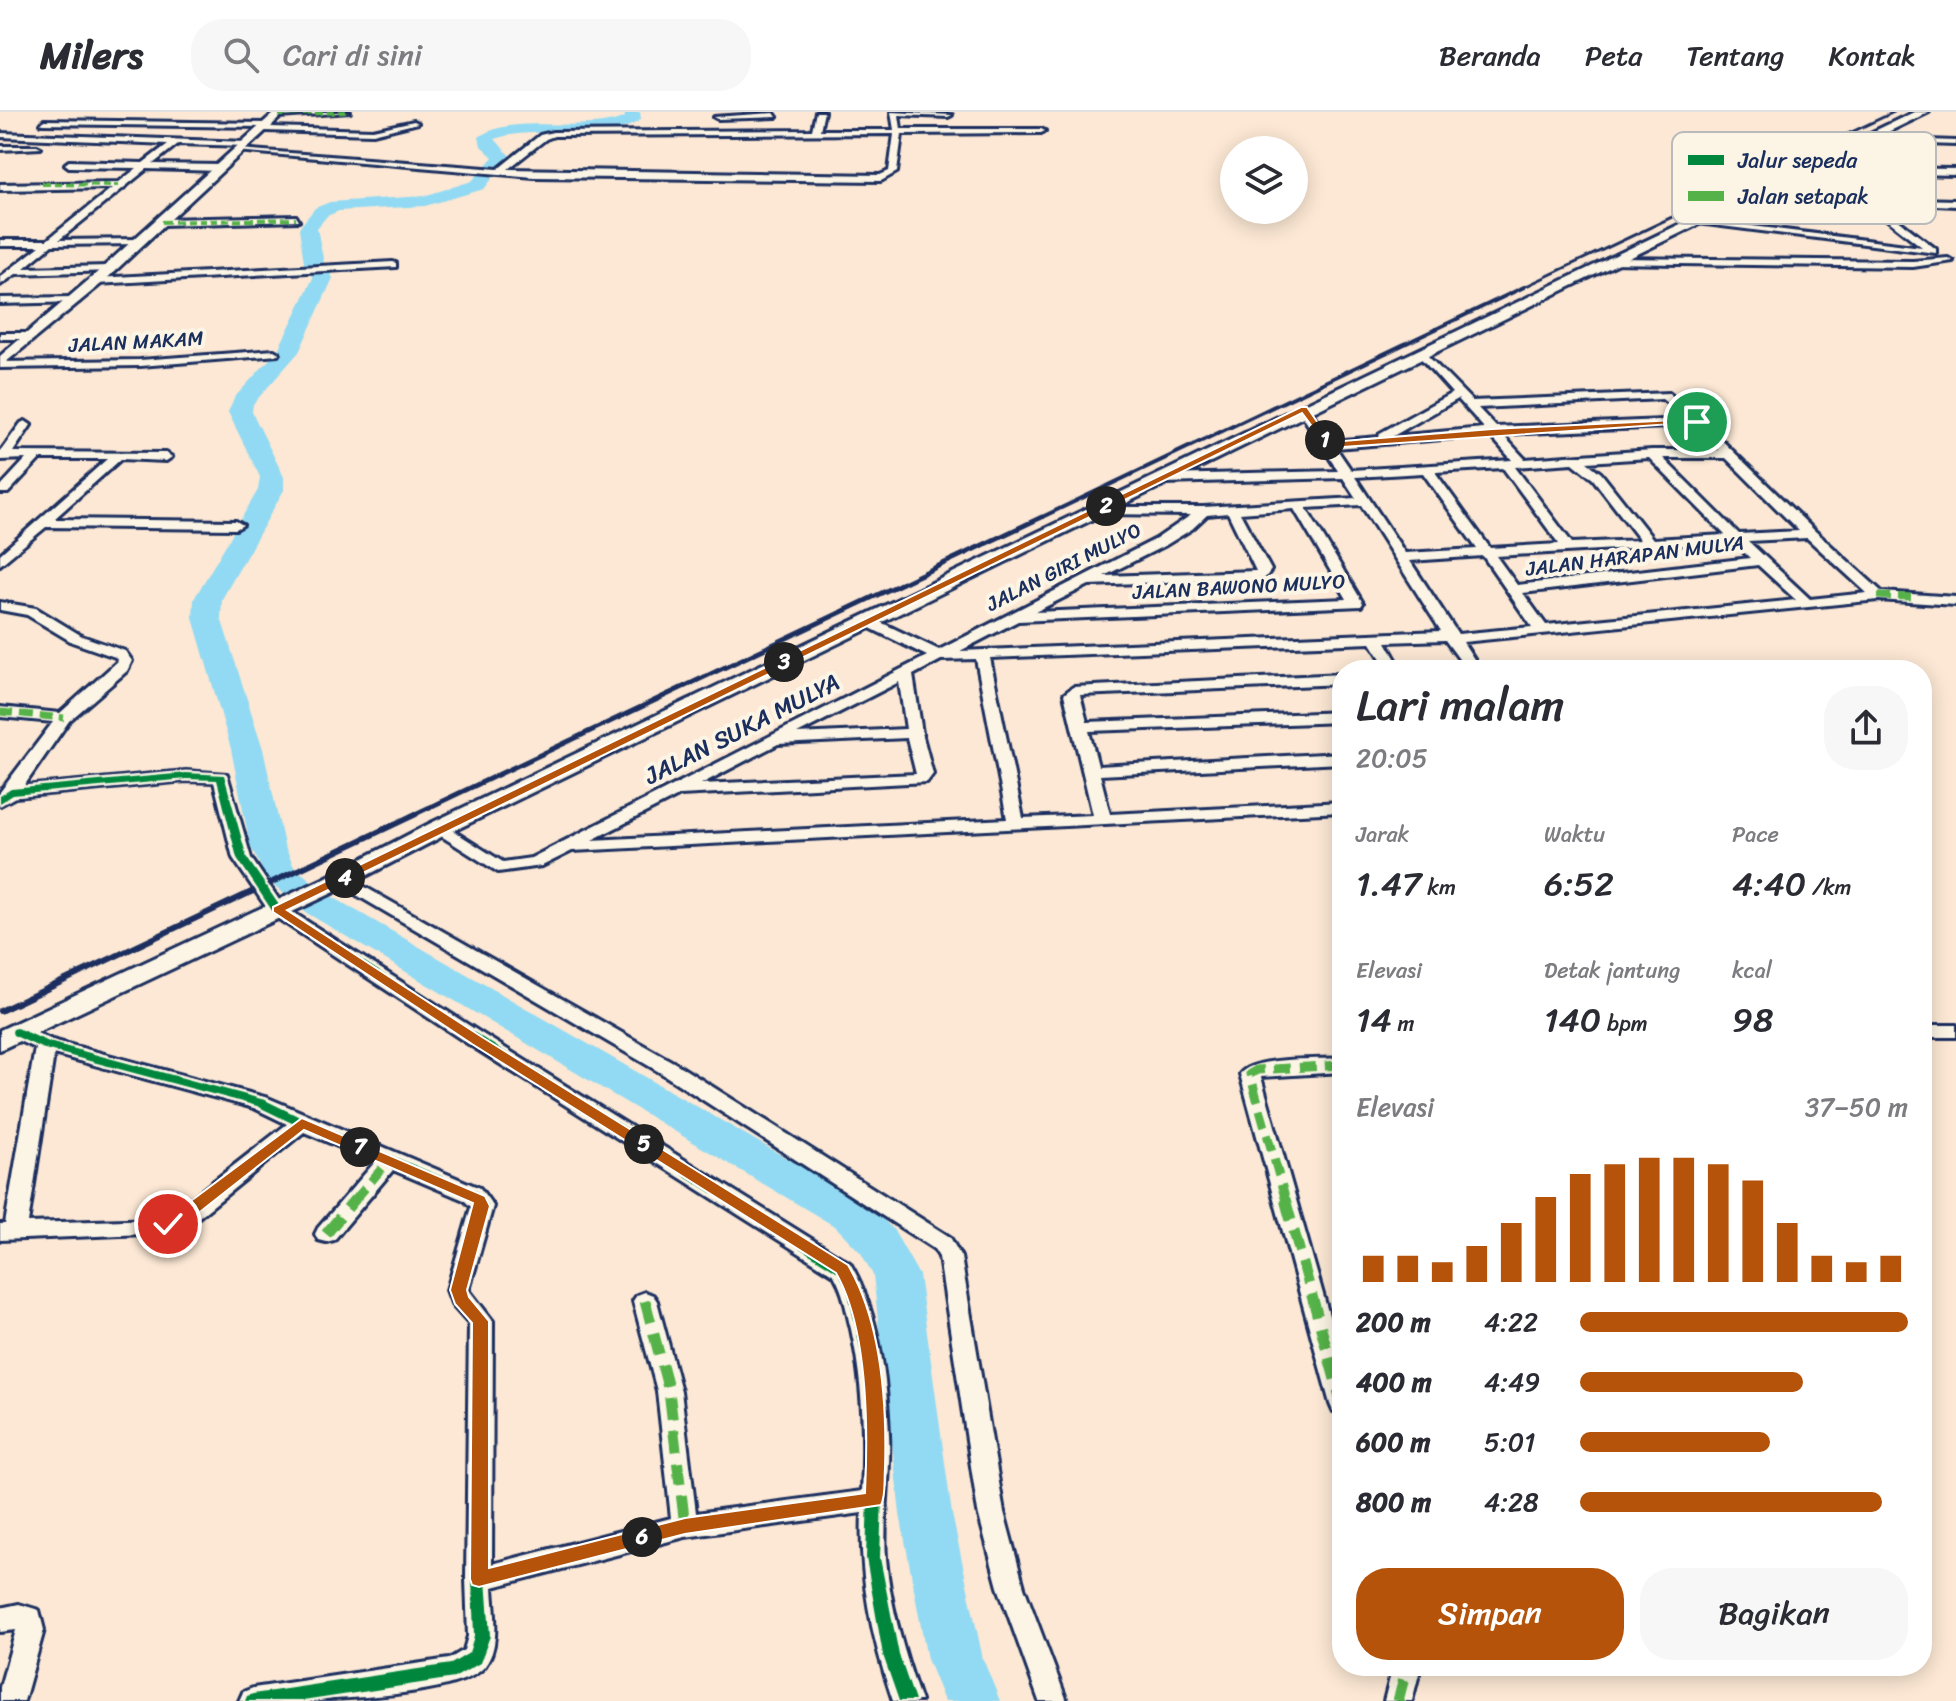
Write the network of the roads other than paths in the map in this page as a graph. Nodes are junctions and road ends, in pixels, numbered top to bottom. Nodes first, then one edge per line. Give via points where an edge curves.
1 (173, 112) edge
2 (346, 112) edge
3 (820, 112) edge
4 (1923, 112) edge
5 (895, 113) edge
6 (719, 114) edge
7 (774, 115) dead end
8 (948, 115) dead end
9 (273, 120) edge
10 (44, 122) dead end
11 (414, 123) dead end
12 (156, 124) junction
13 (760, 124) dead end
14 (1041, 131) dead end
15 (1882, 132) edge
16 (898, 133) junction
17 (713, 134) junction
18 (756, 134) junction
19 (815, 134) junction
20 (0, 135) edge
21 (104, 139) junction
22 (134, 141) junction
23 (175, 142) junction
24 (1936, 142) edge
25 (1956, 143) edge
26 (0, 148) edge
27 (46, 148) dead end
28 (61, 148) dead end
29 (244, 148) junction
30 (81, 156) dead end
31 (69, 164) junction
32 (144, 166) junction
33 (221, 168) junction
34 (498, 172) junction
35 (1936, 172) edge
36 (1956, 172) edge
37 (42, 184) junction
38 (119, 185) junction
39 (0, 187) edge
40 (1936, 202) edge
41 (1956, 203) edge
42 (296, 219) dead end
43 (162, 222) junction
44 (1691, 224) edge
45 (1711, 224) edge
46 (1899, 224) edge
47 (139, 242) junction
48 (0, 243) edge
49 (48, 243) junction
50 (1933, 251) junction
51 (1610, 261) junction
52 (393, 265) dead end
53 (109, 269) junction
54 (14, 271) junction
55 (96, 281) junction
56 (0, 282) edge
57 (75, 300) junction
58 (0, 301) edge
59 (0, 336) edge
60 (32, 336) junction
61 (1421, 352) junction
62 (274, 353) dead end
63 (0, 364) edge
64 (1460, 393) junction
65 (1470, 405) junction
66 (1304, 409) junction
67 (1697, 422) junction
68 (25, 425) dead end
69 (1492, 431) junction
70 (1378, 439) junction
71 (1328, 445) junction
72 (38, 454) junction
73 (1652, 454) junction
74 (1730, 454) junction
75 (118, 455) junction
76 (2, 456) edge
77 (166, 457) dead end
78 (1576, 459) junction
79 (1521, 462) junction
80 (1506, 463) junction
81 (1427, 469) junction
82 (1349, 474) junction
83 (1164, 479) junction
84 (4, 490) dead end
85 (1365, 501) junction
86 (1298, 505) junction
87 (1232, 509) junction
88 (1098, 510) junction
89 (1203, 511) junction
90 (40, 523) junction
91 (236, 525) dead end
92 (1810, 534) junction
93 (1737, 539) junction
94 (1649, 543) junction
95 (1569, 548) junction
96 (1487, 553) junction
97 (1401, 557) junction
98 (0, 561) edge
99 (1761, 561) junction
100 (1083, 582) junction
101 (1514, 590) junction
102 (1878, 596) junction
103 (1805, 601) junction
104 (1956, 601) edge
105 (0, 606) edge
106 (1014, 617) junction
107 (867, 621) junction
108 (1542, 630) junction
109 (1451, 637) junction
110 (1376, 638) junction
111 (982, 654) junction
112 (939, 656) junction
113 (1389, 660) edge
114 (1467, 660) edge
115 (905, 673) junction
116 (1332, 679) edge
117 (0, 712) edge
118 (64, 718) junction
119 (1332, 721) edge
120 (1081, 727) junction
121 (914, 733) junction
122 (773, 741) junction
123 (1332, 759) edge
124 (1092, 771) junction
125 (675, 791) junction
126 (5, 796) edge
127 (1332, 808) edge
128 (1103, 821) junction
129 (1016, 824) junction
130 (438, 829) junction
131 (567, 846) junction
132 (337, 882) junction
133 (283, 907) junction
134 (1932, 1031) edge
135 (1956, 1031) edge
136 (8, 1036) edge
137 (45, 1045) junction
138 (1332, 1066) edge
139 (302, 1123) junction
140 (390, 1159) junction
141 (7, 1232) edge
142 (326, 1234) dead end
143 (645, 1301) dead end
144 (1332, 1368) edge
145 (874, 1500) junction
146 (685, 1526) junction
147 (479, 1579) junction
148 (0, 1620) edge
149 (1404, 1676) edge
150 (262, 1700) edge
151 (10, 1701) edge
152 (907, 1701) edge
153 (1053, 1701) edge
154 (1398, 1701) edge

1 - 12 street
2 - 9 street
3 - 19 street
4 - 15 main road
5 - 8 street
5 - 16 street
6 - 7 street
6 - 17 street
9 - 11 street via 363,132
9 - 12 street
9 - 29 street
10 - 12 street
12 - 22 street
13 - 18 street
14 - 16 street
16 - 19 street
16 - 34 street via 893,172 881,178
17 - 18 street
17 - 34 street via 551,134
18 - 19 street
20 - 21 street
21 - 22 street
21 - 28 street via 92,148
22 - 23 street
23 - 29 street
23 - 32 street
24 - 25 street
26 - 27 street
29 - 33 street
29 - 34 street
30 - 31 street
31 - 32 street
31 - 37 street
32 - 33 street
32 - 38 street
33 - 43 street
35 - 36 street
37 - 38 street
37 - 39 street
38 - 49 street
40 - 41 street
42 - 43 street
43 - 47 street
44 - 51 main road
45 - 50 street
46 - 50 street
47 - 49 street
47 - 53 street
48 - 49 street
49 - 54 street
50 - 51 street via 1948,261
51 - 61 main road
52 - 55 street
53 - 54 street
53 - 55 street
54 - 56 street
55 - 57 street
57 - 58 street
57 - 60 street
59 - 60 street
60 - 63 street
61 - 64 street
61 - 66 main road
62 - 63 street, JALAN MAKAM via 140,363
64 - 65 street
64 - 70 street
65 - 67 street via 1665,395
65 - 69 street
66 - 71 street
66 - 83 main road
67 - 69 street
67 - 74 street
68 - 76 street
69 - 70 street
69 - 79 street
70 - 71 street
71 - 82 street
72 - 75 street
72 - 76 street
72 - 84 street
73 - 74 street
73 - 78 street
73 - 93 street
74 - 92 street
75 - 77 street
75 - 90 street
78 - 79 street
78 - 94 street via 1597,476
79 - 80 street
80 - 81 street
80 - 95 street
81 - 82 street
81 - 96 street
82 - 83 street
82 - 85 street
83 - 88 main road
85 - 86 street
85 - 97 street
86 - 87 street
86 - 106 street, JALAN BAWONO MULYO via 1356,603
87 - 89 street
87 - 100 street via 1264,570 1260,575
88 - 89 street
88 - 107 main road
89 - 100 street, JALAN GIRI MULYO via 1176,533
90 - 91 street
90 - 98 street
92 - 93 street
92 - 102 street
93 - 94 street
93 - 99 street
94 - 95 street
95 - 96 street
96 - 97 street
96 - 101 street
97 - 109 street
99 - 101 street, JALAN HARAPAN MULYA
99 - 103 street
100 - 106 street, JALAN GIRI MULYO
101 - 108 street
102 - 103 street
102 - 104 street
103 - 108 street
105 - 118 street via 31,611 77,639 125,658 122,668
106 - 112 street, JALAN GIRI MULYO
107 - 112 street
107 - 130 main road
108 - 109 street
109 - 110 street
109 - 114 street
110 - 111 street
110 - 113 street
111 - 112 street
111 - 129 street
112 - 115 street, JALAN SUKA MULYA
115 - 121 street
115 - 122 street, JALAN SUKA MULYA
116 - 120 street via 1078,690 1072,698
117 - 118 street
118 - 126 street
119 - 120 street
120 - 124 street
121 - 122 street
121 - 125 street via 925,774 921,779
122 - 125 street, JALAN SUKA MULYA
123 - 124 street
124 - 128 street
125 - 131 street, JALAN SUKA MULYA
126 - 133 street via 186,776 221,777 242,858
127 - 128 street
128 - 129 street
129 - 131 street
130 - 131 street via 506,868 536,862
130 - 132 main road
132 - 133 main road
132 - 153 street via 668,1068 942,1243 950,1257 991,1512 1011,1587
133 - 136 main road
133 - 145 street via 477,1040 842,1269 853,1288 871,1366 877,1435
134 - 135 street
136 - 137 street
137 - 139 street via 261,1103
137 - 141 street
138 - 144 street via 1250,1074
139 - 140 street
139 - 141 street via 191,1211 161,1227
140 - 142 street
140 - 147 street via 472,1194 482,1206 458,1290 481,1321
143 - 146 street via 669,1391
145 - 146 street
145 - 152 street via 879,1606
146 - 147 street
147 - 150 street via 482,1636 475,1658 454,1671
148 - 151 street via 29,1619
149 - 154 street

